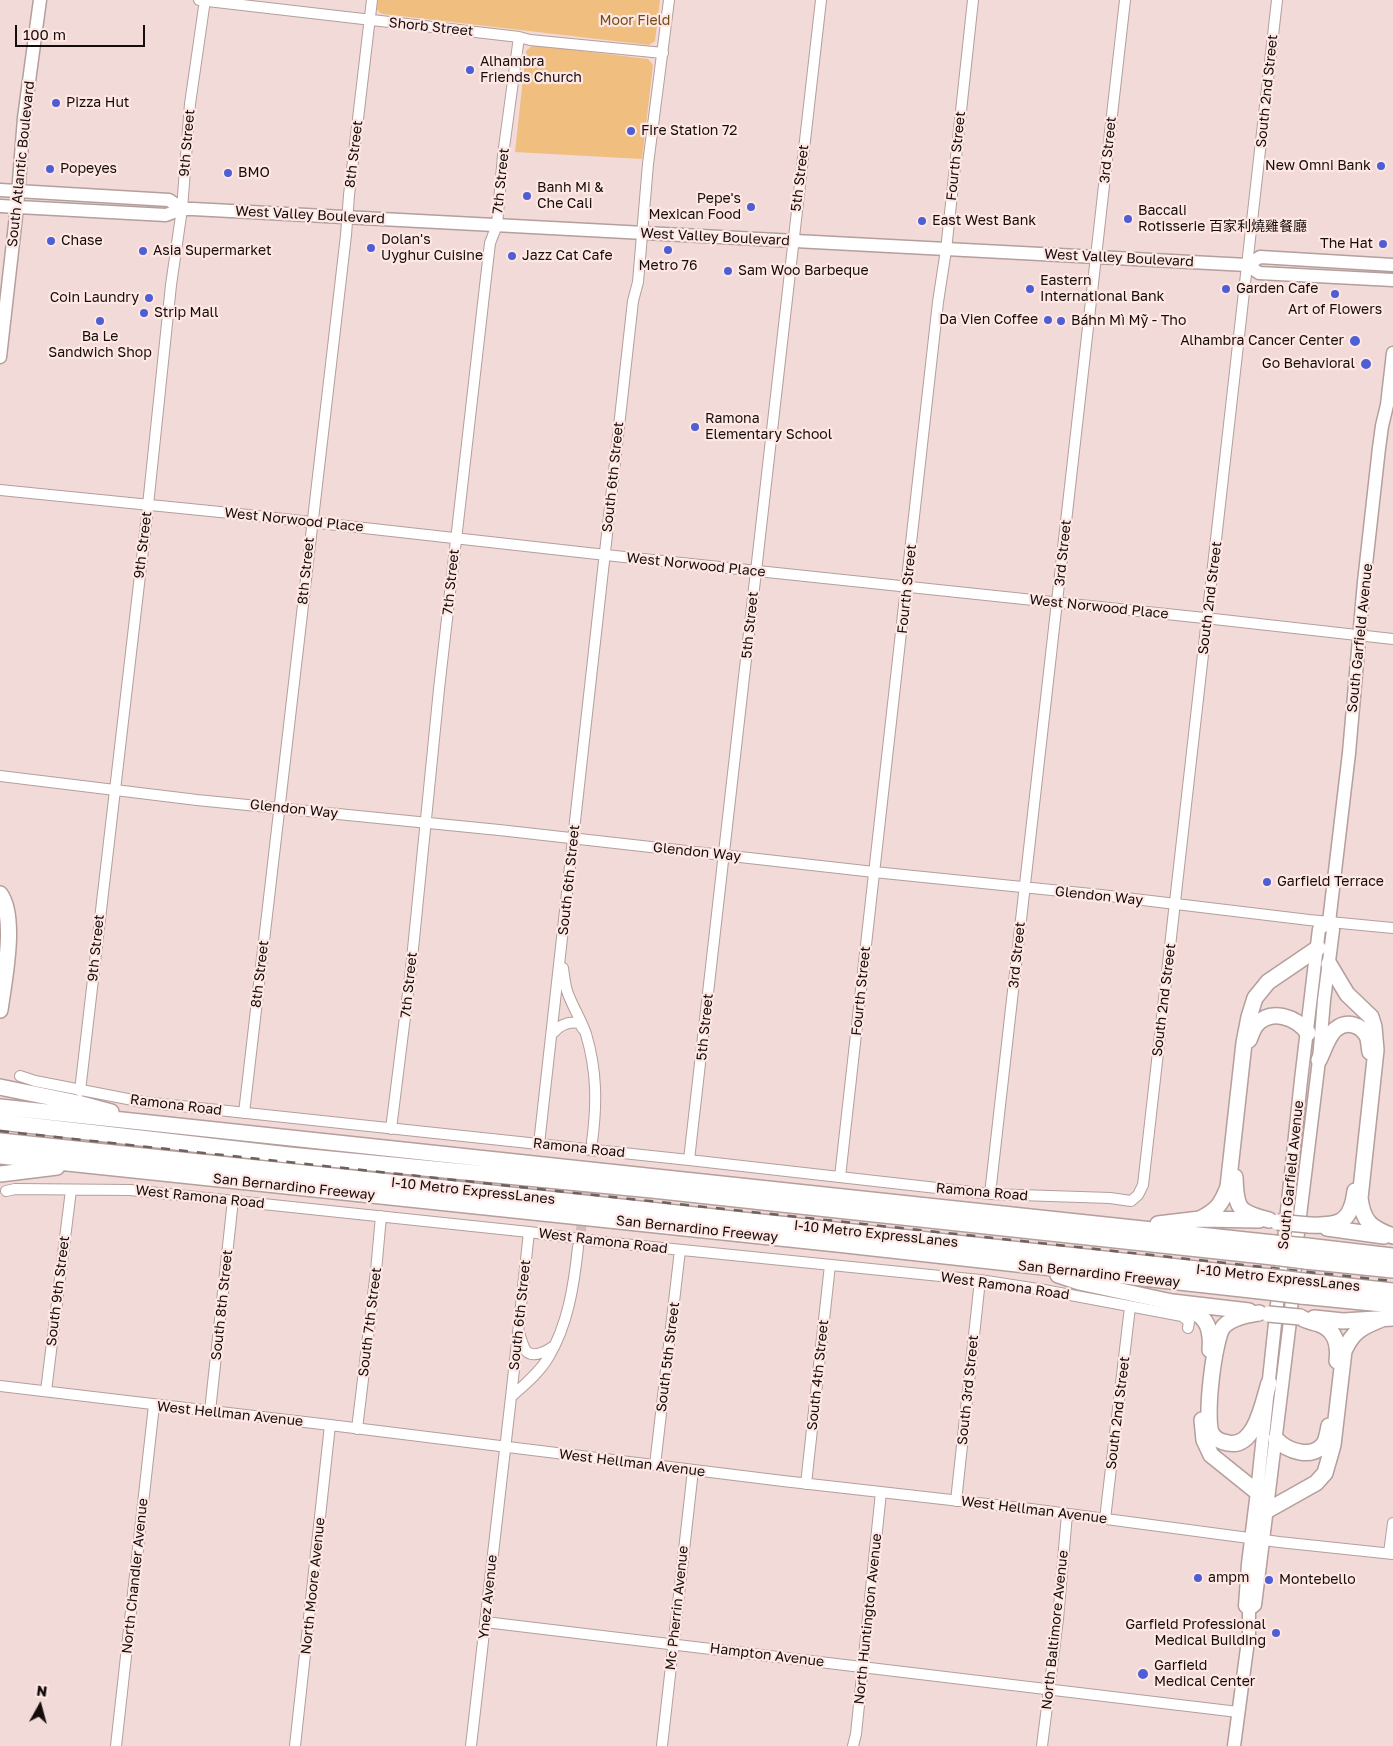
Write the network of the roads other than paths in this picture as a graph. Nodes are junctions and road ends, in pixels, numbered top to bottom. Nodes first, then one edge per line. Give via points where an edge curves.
1 (40, 0) edge
2 (203, 0) edge
3 (372, 0) edge
4 (669, 0) edge
5 (821, 0) edge
6 (973, 0) edge
7 (1124, 0) edge
8 (1277, 0) edge
9 (369, 20) junction
10 (519, 37) junction
11 (663, 53) junction
12 (0, 190) edge
13 (18, 191) junction
14 (0, 206) edge
15 (17, 207) junction
16 (182, 209) junction
17 (347, 217) junction
18 (497, 225) junction
19 (642, 233) junction
20 (792, 241) junction
21 (946, 250) junction
22 (1096, 256) junction
23 (1392, 265) edge
24 (1247, 266) junction
25 (1391, 280) edge
26 (1393, 353) edge
27 (0, 357) edge
28 (0, 490) edge
29 (148, 505) junction
30 (312, 523) junction
31 (456, 538) junction
32 (605, 555) junction
33 (756, 571) junction
34 (907, 586) junction
35 (1057, 602) junction
36 (1207, 618) junction
37 (1360, 635) junction
38 (1393, 639) edge
39 (0, 776) edge
40 (115, 789) junction
41 (279, 807) junction
42 (425, 823) junction
43 (573, 839) junction
44 (725, 855) junction
45 (874, 872) junction
46 (1024, 888) junction
47 (0, 894) edge
48 (1175, 904) junction
49 (0, 915) edge
50 (1329, 922) junction
51 (1393, 928) edge
52 (1318, 948) junction
53 (0, 949) edge
54 (561, 955) junction
55 (1329, 964) junction
56 (0, 1010) edge
57 (1308, 1032) junction
58 (553, 1033) junction
59 (586, 1034) junction
60 (1319, 1060) junction
61 (20, 1076) dead end
62 (2, 1086) edge
63 (80, 1091) junction
64 (0, 1107) edge
65 (244, 1113) junction
66 (0, 1122) edge
67 (154, 1124) junction
68 (391, 1129) junction
69 (0, 1141) edge
70 (592, 1142) tunnel mouth
71 (539, 1144) junction
72 (0, 1156) edge
73 (690, 1160) junction
74 (76, 1164) junction
75 (2, 1174) edge
76 (840, 1177) junction
77 (71, 1190) junction
78 (6, 1191) dead end
79 (990, 1194) junction
80 (1138, 1195) joint
81 (234, 1200) junction
82 (380, 1216) junction
83 (1200, 1219) junction
84 (1273, 1221) junction
85 (1308, 1225) junction
86 (1131, 1227) junction
87 (529, 1232) junction
88 (1393, 1236) edge
89 (578, 1247) tunnel mouth
90 (680, 1250) junction
91 (1273, 1250) junction
92 (1306, 1254) junction
93 (1393, 1256) edge
94 (830, 1265) junction
95 (1036, 1267) junction
96 (1393, 1270) edge
97 (980, 1280) junction
98 (1270, 1285) junction
99 (1302, 1288) junction
100 (1393, 1291) edge
101 (1172, 1302) junction
102 (1393, 1305) edge
103 (1130, 1307) junction
104 (1263, 1313) junction
105 (1300, 1317) junction
106 (1388, 1319) edge
107 (1188, 1328) dead end
108 (518, 1330) junction
109 (555, 1345) junction
110 (1269, 1383) junction
111 (0, 1386) edge
112 (46, 1392) junction
113 (511, 1397) junction
114 (154, 1405) junction
115 (210, 1411) junction
116 (330, 1425) junction
117 (358, 1429) junction
118 (1276, 1439) junction
119 (505, 1448) junction
120 (656, 1465) junction
121 (693, 1470) junction
122 (806, 1484) junction
123 (881, 1492) junction
124 (1257, 1492) junction
125 (956, 1501) junction
126 (1268, 1510) junction
127 (1067, 1514) junction
128 (1105, 1519) junction
129 (1393, 1523) edge
130 (1258, 1539) junction
131 (1391, 1554) edge
132 (485, 1622) junction
133 (673, 1644) junction
134 (863, 1666) junction
135 (1048, 1690) junction
136 (1238, 1712) junction
137 (116, 1746) edge
138 (295, 1746) edge
139 (471, 1746) edge
140 (662, 1746) edge
141 (853, 1746) edge
142 (1042, 1746) edge
143 (1234, 1746) edge

1 - 13 main road, South Atlantic Boulevard
2 - 9 street, Shorb Street
2 - 16 street, 9th Street via 190,104
3 - 9 street, 8th Street
4 - 11 street, South 6th Street
5 - 20 street, 5th Street
6 - 21 street, Fourth Street
7 - 22 street, 3rd Street
8 - 24 street, South 2nd Street
9 - 10 street, Shorb Street
9 - 17 street, 8th Street
10 - 11 street, Shorb Street
10 - 18 street, 7th Street
11 - 19 street, South 6th Street
12 - 13 main road, West Valley Boulevard
13 - 15 main road, South Atlantic Boulevard
13 - 16 main road, West Valley Boulevard via 169,200
14 - 15 main road, West Valley Boulevard
15 - 16 main road, West Valley Boulevard via 166,215
15 - 27 main road, South Atlantic Boulevard
16 - 17 main road, West Valley Boulevard
16 - 29 street, 9th Street
17 - 18 main road, West Valley Boulevard
17 - 30 street, 8th Street
18 - 19 main road, West Valley Boulevard
18 - 31 street, 7th Street via 490,243
19 - 20 main road, West Valley Boulevard
19 - 32 street, South 6th Street
20 - 21 main road, West Valley Boulevard
20 - 33 street, 5th Street
21 - 22 main road, West Valley Boulevard
21 - 34 street, Fourth Street
22 - 24 main road, West Valley Boulevard
22 - 35 street, 3rd Street
23 - 24 main road, West Valley Boulevard via 1260,257
24 - 25 main road, West Valley Boulevard via 1259,273
24 - 36 street, South 2nd Street
26 - 37 main road, South Garfield Avenue via 1379,448
28 - 29 street, West Norwood Place
29 - 30 street, West Norwood Place
29 - 40 street, 9th Street
30 - 31 street, West Norwood Place
30 - 41 street, 8th Street
31 - 32 street, West Norwood Place
31 - 42 street, 7th Street
32 - 33 street, West Norwood Place
32 - 43 street, South 6th Street
33 - 34 street, West Norwood Place
33 - 44 street, 5th Street
34 - 35 street, West Norwood Place
34 - 45 street, Fourth Street
35 - 36 street, West Norwood Place
35 - 46 street, 3rd Street
36 - 37 street, West Norwood Place
36 - 48 street, South 2nd Street
37 - 38 street, West Norwood Place
37 - 50 main road, South Garfield Avenue
39 - 40 street, Glendon Way
40 - 41 street, Glendon Way
40 - 63 street, 9th Street
41 - 42 street, Glendon Way
41 - 65 street, 8th Street
42 - 43 street, Glendon Way
42 - 68 street, 7th Street
43 - 44 street, Glendon Way
43 - 54 street, South 6th Street
44 - 45 street, Glendon Way
44 - 73 street, 5th Street
45 - 46 street, Glendon Way
45 - 76 street, Fourth Street
46 - 48 street, Glendon Way
46 - 79 street, 3rd Street
47 - 56 highway via 9,917
48 - 50 street, Glendon Way
48 - 80 street, South 2nd Street via 1143,1185
49 - 53 highway
50 - 51 street, Glendon Way
50 - 52 main road, South Garfield Avenue via 1320,929
50 - 55 main road, South Garfield Avenue via 1333,930
52 - 57 main road, South Garfield Avenue
52 - 83 highway via 1268,982 1256,998 1244,1043 1228,1186 1222,1202
54 - 58 street, South 6th Street
54 - 59 street, South 6th Street via 567,990
55 - 60 main road, South Garfield Avenue
55 - 88 highway via 1348,994 1370,1017 1374,1027 1376,1050 1360,1198 1362,1212 1368,1222 1378,1231
57 - 84 highway via 1298,1022 1277,1016 1265,1018 1255,1026 1249,1040 1235,1176 1236,1195 1238,1205 1249,1215
57 - 110 main road, South Garfield Avenue
58 - 59 street via 558,1027 572,1022 579,1023
58 - 71 street, South 6th Street
59 - 70 street, South 6th Street via 596,1092
60 - 85 highway via 1336,1029 1354,1024 1368,1037 1370,1052 1354,1202 1342,1222 1330,1226
60 - 118 main road, South Garfield Avenue
61 - 63 street, Ramona Road
62 - 67 highway
63 - 65 street, Ramona Road via 143,1102
64 - 67 highway
65 - 68 street, Ramona Road
66 - 91 highway, I-10 Metro ExpressLanes via 289,1155
67 - 86 highway
68 - 71 street, Ramona Road
69 - 98 highway, I-10 Metro ExpressLanes via 400,1183
71 - 73 street, Ramona Road
72 - 74 highway, San Bernardino Freeway
73 - 76 street, Ramona Road
74 - 75 highway
74 - 95 highway, San Bernardino Freeway
76 - 79 street, Ramona Road
77 - 78 street, West Ramona Road
77 - 81 street, West Ramona Road via 130,1190
77 - 112 street, South 9th Street
79 - 80 street, Ramona Road via 1131,1201
81 - 82 street, West Ramona Road
81 - 115 street, South 8th Street
82 - 87 street, West Ramona Road
82 - 117 street, South 7th Street
83 - 84 highway
83 - 86 highway
84 - 85 highway, bridge
85 - 88 highway
86 - 91 highway
87 - 90 street, West Ramona Road
87 - 108 street, South 6th Street
89 - 109 street, South 6th Street via 572,1292
90 - 94 street, West Ramona Road
90 - 120 street, South 5th Street
91 - 92 highway, I-10 Metro ExpressLanes, bridge
92 - 93 highway
92 - 96 highway, I-10 Metro ExpressLanes
94 - 97 street, West Ramona Road
94 - 122 street, South 4th Street
95 - 98 highway, San Bernardino Freeway
95 - 101 highway via 1078,1282
97 - 103 street, West Ramona Road
97 - 125 street, South 3rd Street
98 - 99 highway, San Bernardino Freeway, bridge
99 - 100 highway, I-10 Metro ExpressLanes
99 - 102 highway, San Bernardino Freeway
101 - 104 highway
101 - 124 highway via 1204,1318 1209,1330 1202,1421 1204,1440 1211,1454
103 - 107 street, West Ramona Road via 1182,1316 1189,1322
103 - 128 street, South 2nd Street
104 - 105 highway, bridge
104 - 110 highway via 1234,1319 1223,1326 1217,1340 1208,1422 1212,1434 1219,1441 1240,1443 1248,1437 1254,1429
105 - 106 highway via 1343,1321
105 - 118 highway via 1328,1329 1338,1342 1326,1440 1316,1450 1300,1453 1283,1447
106 - 126 highway via 1362,1327 1344,1351 1333,1445 1325,1473 1316,1483
108 - 109 street via 525,1350 532,1354 546,1352
108 - 113 street, South 6th Street
109 - 113 street, South 6th Street via 548,1359
110 - 124 main road, South Garfield Avenue
111 - 112 street, West Hellman Avenue
112 - 114 street, West Hellman Avenue
113 - 119 street, South 6th Street
114 - 115 street, West Hellman Avenue
114 - 137 street, North Chandler Avenue
115 - 116 street, West Hellman Avenue
116 - 117 street, West Hellman Avenue
116 - 138 street, North Moore Avenue
117 - 119 street, West Hellman Avenue
118 - 126 main road, South Garfield Avenue
119 - 120 street, West Hellman Avenue
119 - 132 street, Ynez Avenue
120 - 121 street, West Hellman Avenue
121 - 122 street, West Hellman Avenue
121 - 133 street, Mc Pherrin Avenue
122 - 123 street, West Hellman Avenue
123 - 125 street, West Hellman Avenue
123 - 134 street, North Huntington Avenue
124 - 130 main road, South Garfield Avenue
125 - 127 street, West Hellman Avenue
126 - 130 main road, South Garfield Avenue
127 - 128 street, West Hellman Avenue
127 - 135 street, North Baltimore Avenue
128 - 130 street, West Hellman Avenue
129 - 131 street
130 - 131 street, West Hellman Avenue
130 - 136 main road via 1255,1605 1249,1610
132 - 133 street, Hampton Avenue
132 - 139 street, Ynez Avenue
133 - 134 street, Hampton Avenue
133 - 140 street, Mc Pherrin Avenue
134 - 135 street, Hampton Avenue
134 - 141 street, North Huntington Avenue
135 - 136 street
135 - 142 street, North Baltimore Avenue
136 - 143 main road

